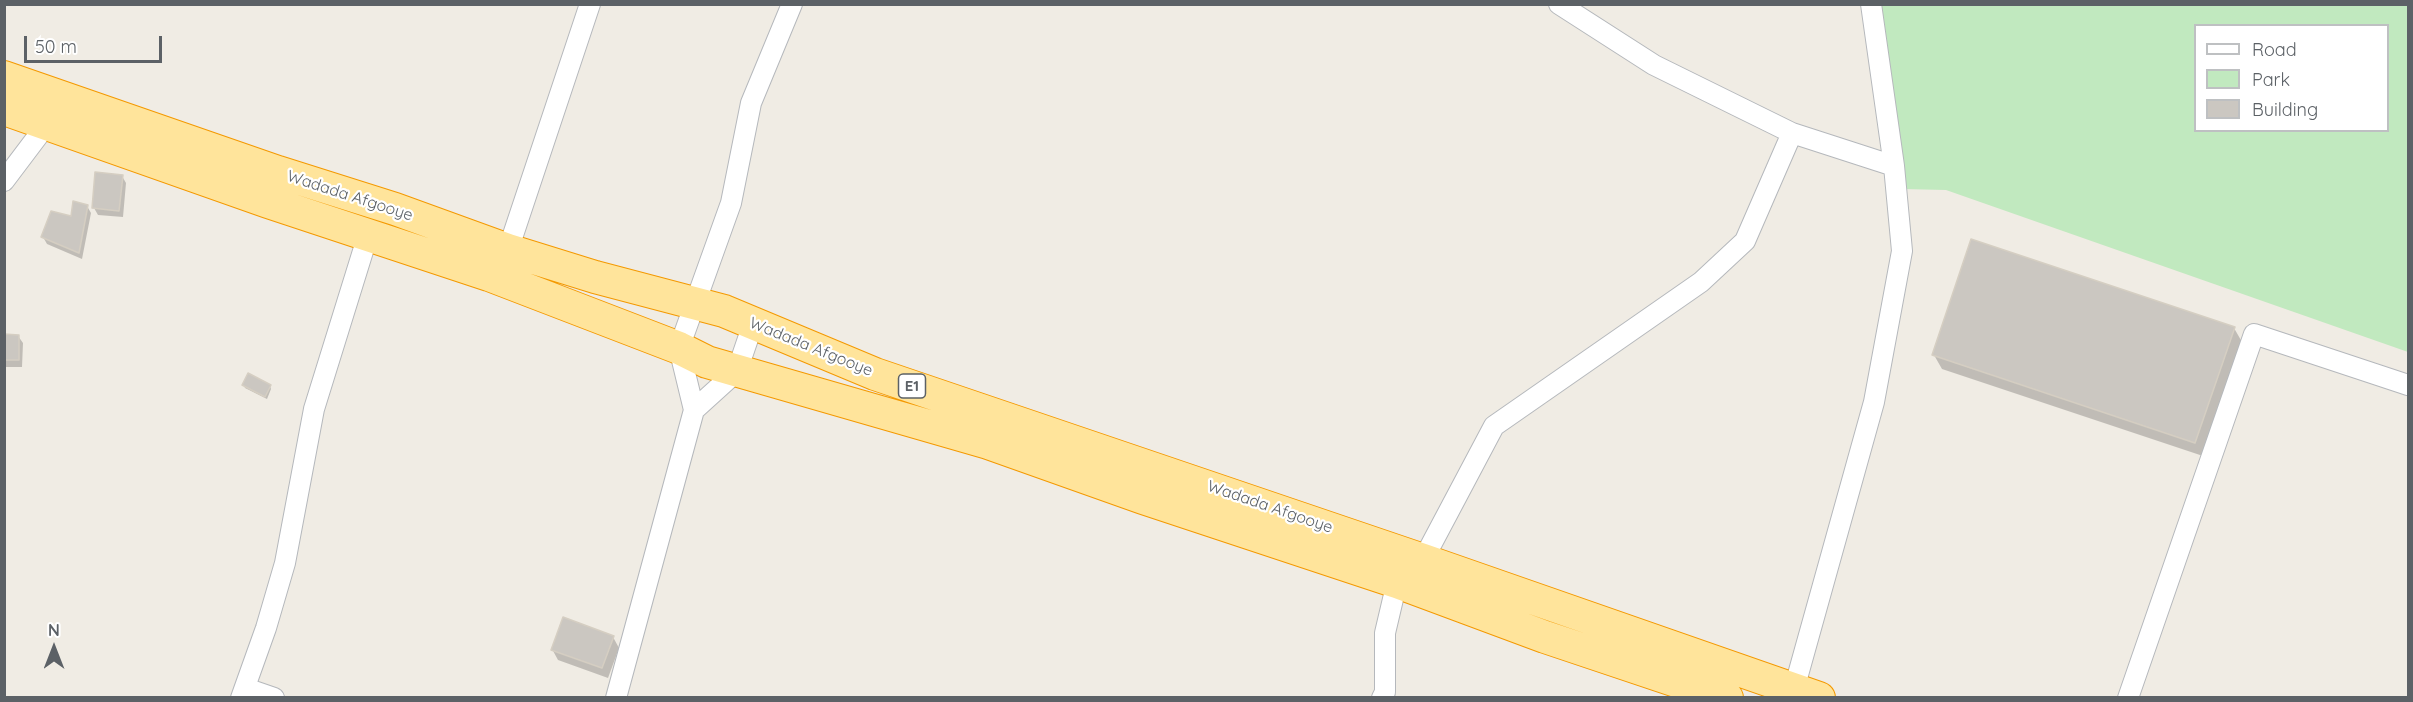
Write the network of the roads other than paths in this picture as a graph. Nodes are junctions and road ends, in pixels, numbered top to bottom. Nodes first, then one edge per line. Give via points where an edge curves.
1 (590, 4) edge
2 (792, 4) edge
3 (1559, 4) edge
4 (1871, 4) edge
5 (4, 77) edge
6 (4, 109) edge
7 (47, 124) junction
8 (1792, 133) junction
9 (1894, 166) junction
10 (4, 181) edge
11 (368, 235) junction
12 (508, 250) junction
13 (696, 303) junction
14 (753, 324) junction
15 (680, 348) junction
16 (737, 371) junction
17 (2409, 385) edge
18 (694, 410) junction
19 (1423, 560) junction
20 (1397, 582) junction
21 (243, 692) edge
22 (1807, 693) edge
23 (274, 698) edge
24 (616, 698) edge
25 (1382, 698) edge
26 (1727, 698) edge
27 (2128, 698) edge

1 - 12 street
2 - 13 street via 751,103 731,203
3 - 8 street via 1654,65
4 - 9 street
5 - 12 highway, Wadada Afgooye / E1
6 - 7 highway, Wadada Afgooye / E1
7 - 10 street
7 - 11 highway, Wadada Afgooye / E1
8 - 9 street
8 - 19 street via 1745,241 1701,282 1494,426
9 - 22 street via 1902,251 1874,402
11 - 15 highway, Wadada Afgooye / E1 via 530,289
11 - 21 street via 314,409 285,563
12 - 13 highway, Wadada Afgooye / E1
13 - 14 highway, Wadada Afgooye / E1
13 - 15 street
14 - 16 street
14 - 19 highway, Wadada Afgooye / E1 via 875,374
15 - 16 highway, Wadada Afgooye / E1
15 - 18 street
16 - 18 street
16 - 20 highway, Wadada Afgooye / E1 via 988,443
17 - 27 street via 2254,334
18 - 24 street
19 - 22 highway, Wadada Afgooye / E1
20 - 25 street via 1384,633
20 - 26 highway, Wadada Afgooye / E1
21 - 23 street

